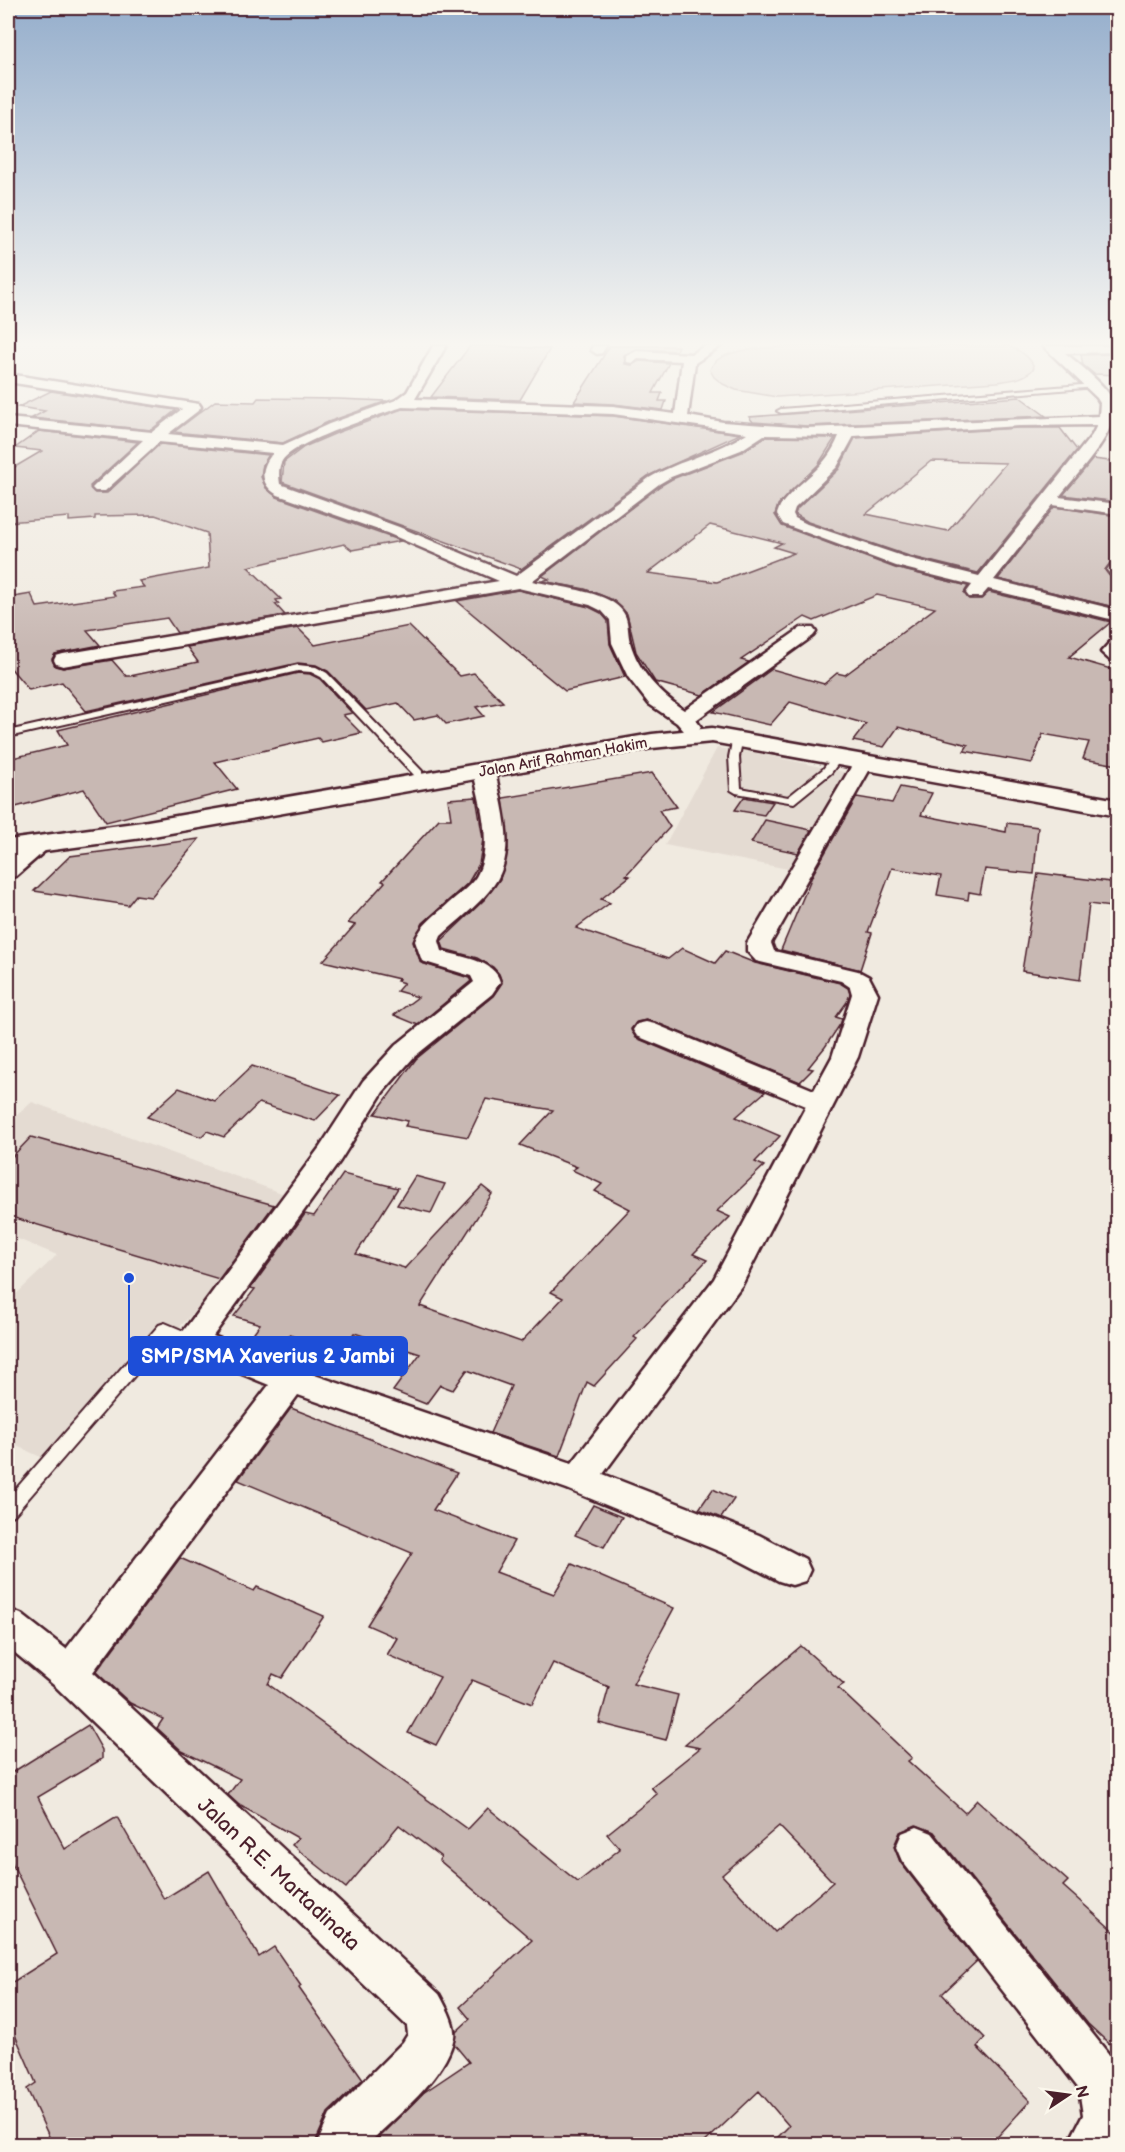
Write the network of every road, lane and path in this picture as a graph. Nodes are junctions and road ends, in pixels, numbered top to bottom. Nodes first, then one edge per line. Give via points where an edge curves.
1 (144, 446) edge
2 (253, 446) edge
3 (292, 446) edge
4 (737, 446) edge
5 (842, 446) edge
6 (1091, 446) edge
7 (286, 450) junction
8 (100, 488) dead end
9 (1049, 500) junction
10 (1118, 509) edge
11 (518, 583) junction
12 (980, 588) junction
13 (1118, 616) edge
14 (807, 632) dead end
15 (1118, 645) edge
16 (1118, 657) edge
17 (63, 660) dead end
18 (688, 723) junction
19 (8, 734) edge
20 (740, 734) junction
21 (848, 757) junction
22 (484, 771) junction
23 (421, 777) junction
24 (1118, 799) edge
25 (1118, 808) edge
26 (8, 838) edge
27 (39, 844) junction
28 (8, 848) edge
29 (8, 871) edge
30 (646, 1030) dead end
31 (820, 1102) junction
32 (192, 1341) junction
33 (291, 1380) junction
34 (579, 1479) junction
35 (8, 1509) edge
36 (792, 1570) dead end
37 (8, 1625) edge
38 (69, 1674) junction
39 (917, 1847) dead end
40 (341, 2145) edge
41 (1092, 2145) edge

1 - 8 street
2 - 7 street
3 - 7 street
4 - 11 street via 666,474
5 - 12 street via 824,475 788,506 785,514 789,521
6 - 9 street
7 - 11 street via 276,458 270,474 273,486
9 - 10 street
9 - 12 street
11 - 17 street
11 - 18 street via 596,601 615,612 621,643 638,677 656,700
12 - 13 street
14 - 18 street
15 - 16 street via 1110,652
18 - 20 main road, Jalan Arif Rahman Hakim
18 - 23 main road, Jalan Arif Rahman Hakim
19 - 23 lane via 298,668 313,669 324,675
20 - 21 main road, Jalan Arif Rahman Hakim
20 - 21 lane via 734,757 735,790 746,793 790,801
20 - 22 main road, Jalan Arif Rahman Hakim via 696,735
21 - 24 main road, Jalan Arif Rahman Hakim
21 - 25 main road, Jalan Arif Rahman Hakim
21 - 31 street via 759,943 759,951 765,956 849,976 863,986 865,994 845,1057
22 - 23 main road, Jalan Arif Rahman Hakim
22 - 32 street via 495,855 485,881 430,933 427,941 431,956 480,971 486,977 483,989 405,1051 373,1087 330,1154
23 - 26 main road, Jalan Arif Rahman Hakim
23 - 27 main road, Jalan Arif Rahman Hakim via 142,830
27 - 28 main road, Jalan Arif Rahman Hakim
27 - 29 street
30 - 31 street
31 - 34 street via 726,1285
32 - 33 street
32 - 35 lane via 165,1329
33 - 34 street
33 - 38 street
34 - 36 street via 746,1546
37 - 38 street, Jalan R.E. Martadinata
38 - 40 street, Jalan R.E. Martadinata via 423,2010 431,2036 423,2054 347,2132
39 - 41 street via 1095,2073 1104,2094 1107,2120

